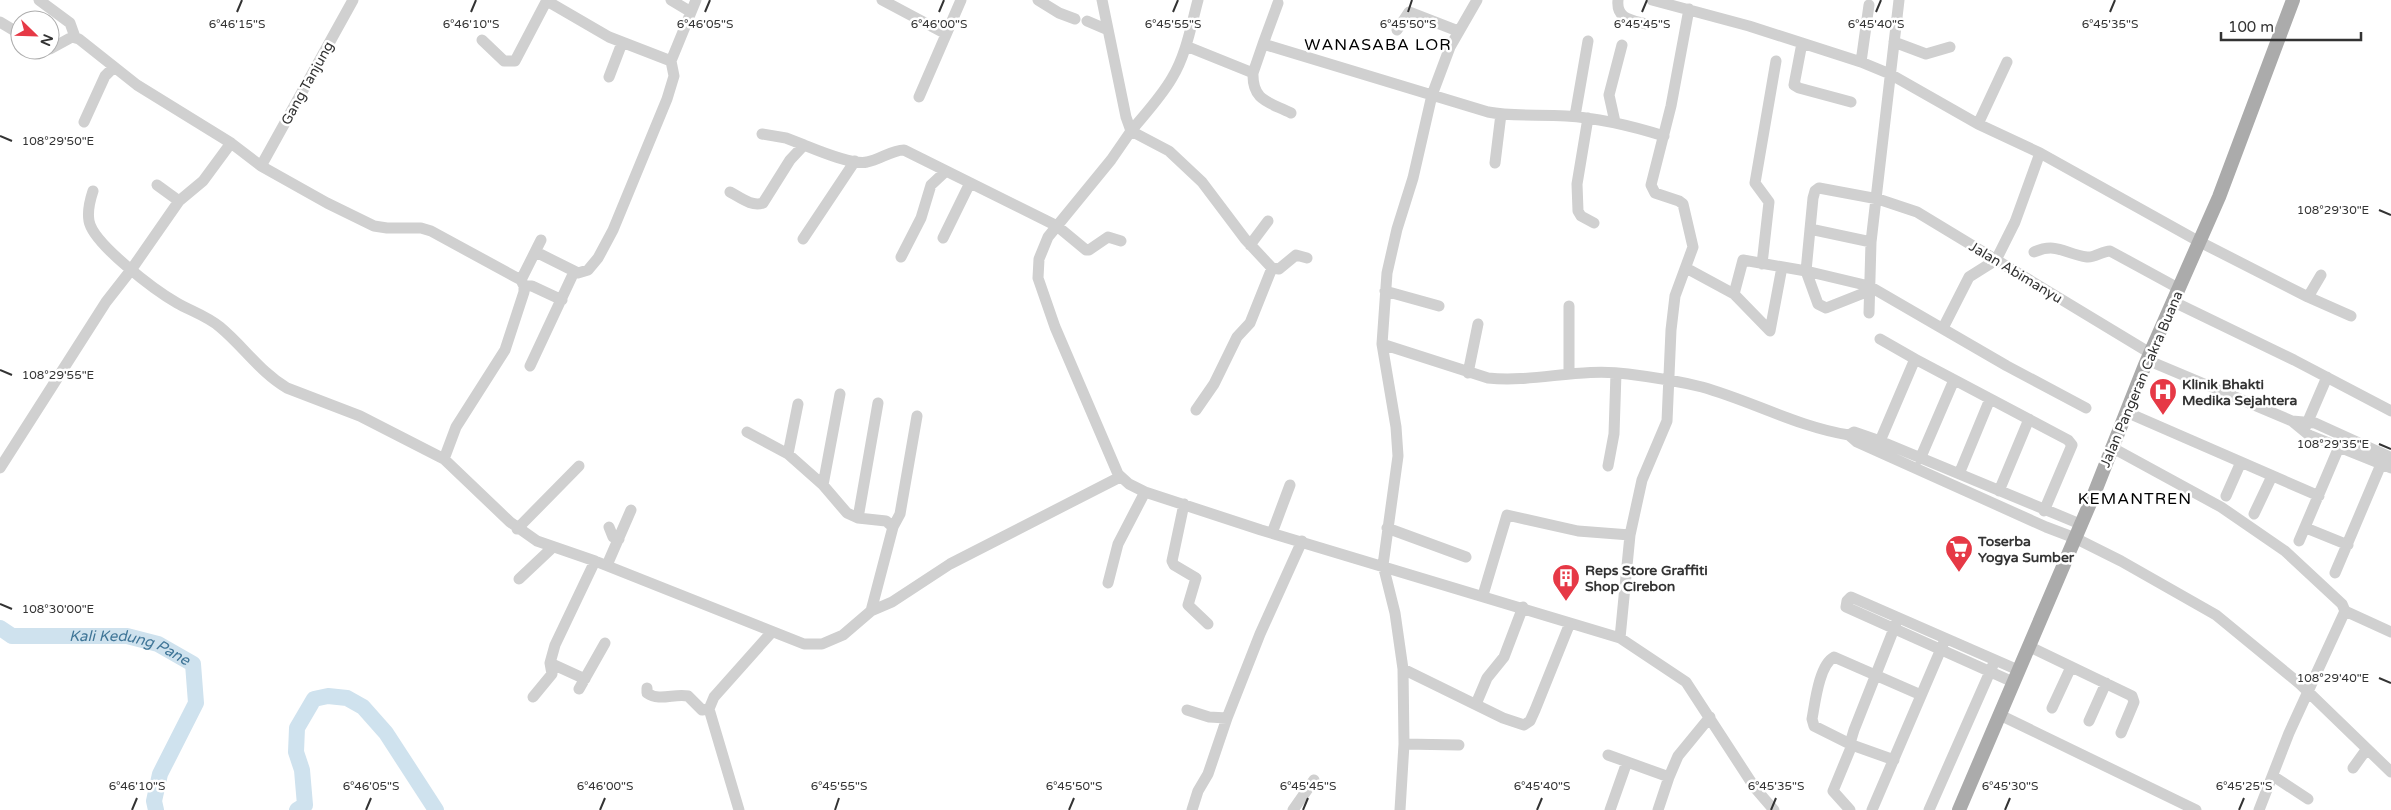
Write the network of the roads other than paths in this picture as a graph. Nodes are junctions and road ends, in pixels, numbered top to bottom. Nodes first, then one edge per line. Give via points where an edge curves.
1 (40, 0) edge
2 (353, 0) edge
3 (547, 0) edge
4 (671, 0) edge
5 (696, 0) edge
6 (882, 0) edge
7 (961, 0) edge
8 (1102, 0) edge
9 (1198, 0) edge
10 (1477, 0) edge
11 (1618, 0) edge
12 (1652, 0) edge
13 (1899, 0) edge
14 (2293, 0) edge
15 (1042, 1) edge
16 (1278, 3) dead end
17 (1869, 5) dead end
18 (1690, 9) junction
19 (691, 12) junction
20 (1646, 24) dead end
21 (1108, 30) junction
22 (1397, 30) dead end
23 (1458, 31) junction
24 (946, 34) junction
25 (75, 37) junction
26 (482, 40) dead end
27 (1588, 41) dead end
28 (1894, 42) junction
29 (1802, 43) junction
30 (60, 44) edge
31 (622, 44) junction
32 (1263, 44) junction
33 (1622, 45) dead end
34 (1186, 46) junction
35 (1950, 47) dead end
36 (1776, 60) dead end
37 (671, 62) junction
38 (1861, 62) junction
39 (2007, 62) dead end
40 (114, 67) junction
41 (1253, 73) junction
42 (1890, 74) junction
43 (609, 77) dead end
44 (1432, 95) junction
45 (919, 97) dead end
46 (1851, 102) dead end
47 (1291, 113) dead end
48 (1501, 114) junction
49 (1575, 116) junction
50 (1588, 118) junction
51 (84, 122) dead end
52 (1615, 122) junction
53 (1978, 124) junction
54 (1131, 131) junction
55 (762, 134) dead end
56 (1664, 136) junction
57 (231, 143) junction
58 (804, 145) junction
59 (2040, 153) junction
60 (856, 161) junction
61 (1495, 163) dead end
62 (261, 166) junction
63 (946, 171) junction
64 (970, 183) junction
65 (157, 185) dead end
66 (93, 191) dead end
67 (730, 192) dead end
68 (1878, 199) junction
69 (179, 201) junction
70 (1268, 221) dead end
71 (1594, 222) dead end
72 (1057, 226) junction
73 (1810, 229) junction
74 (943, 238) dead end
75 (803, 239) dead end
76 (541, 240) dead end
77 (1121, 241) dead end
78 (2198, 241) junction
79 (1871, 242) junction
80 (1250, 245) junction
81 (536, 252) junction
82 (2034, 252) dead end
83 (901, 257) dead end
84 (1307, 258) dead end
85 (1996, 260) junction
86 (1762, 264) junction
87 (1782, 267) junction
88 (1272, 268) junction
89 (1686, 268) junction
90 (131, 270) junction
91 (1806, 271) junction
92 (574, 272) junction
93 (2321, 275) dead end
94 (522, 283) junction
95 (1869, 289) junction
96 (1385, 291) junction
97 (1734, 294) junction
98 (2175, 295) junction
99 (2308, 297) junction
100 (562, 300) junction
101 (1438, 306) dead end
102 (1569, 306) dead end
103 (1870, 313) dead end
104 (2351, 316) dead end
105 (1478, 324) dead end
106 (1943, 328) junction
107 (1880, 339) dead end
108 (1382, 344) junction
109 (2149, 356) junction
110 (1915, 359) junction
111 (530, 366) dead end
112 (1569, 372) junction
113 (1468, 373) junction
114 (1616, 373) junction
115 (2327, 377) junction
116 (1954, 380) junction
117 (1670, 381) junction
118 (840, 394) dead end
119 (1990, 399) junction
120 (878, 403) dead end
121 (798, 404) dead end
122 (2086, 408) dead end
123 (1196, 410) dead end
124 (2391, 410) edge
125 (2126, 412) junction
126 (916, 416) dead end
127 (2029, 420) junction
128 (2306, 426) junction
129 (747, 432) dead end
130 (1850, 436) junction
131 (1880, 441) junction
132 (2111, 446) junction
133 (2339, 447) junction
134 (788, 454) junction
135 (444, 459) junction
136 (1920, 459) junction
137 (2387, 461) edge
138 (2241, 462) junction
139 (579, 466) dead end
140 (1608, 466) dead end
141 (0, 468) edge
142 (1959, 474) junction
143 (2272, 476) junction
144 (1120, 478) junction
145 (823, 485) junction
146 (1290, 486) dead end
147 (1146, 492) junction
148 (1999, 492) junction
149 (2226, 496) dead end
150 (2319, 496) junction
151 (1184, 504) junction
152 (631, 510) dead end
153 (2044, 511) junction
154 (2254, 514) dead end
155 (858, 518) junction
156 (2080, 524) junction
157 (609, 527) dead end
158 (893, 527) junction
159 (1387, 528) junction
160 (2306, 528) junction
161 (518, 529) junction
162 (1272, 533) junction
163 (1630, 535) junction
164 (2074, 538) junction
165 (619, 539) junction
166 (1302, 541) junction
167 (2299, 541) dead end
168 (2348, 545) junction
169 (553, 547) junction
170 (1466, 557) dead end
171 (595, 561) junction
172 (607, 565) junction
173 (1383, 565) junction
174 (2335, 573) dead end
175 (520, 579) dead end
176 (1108, 583) dead end
177 (1483, 595) junction
178 (1523, 608) junction
179 (876, 609) junction
180 (2345, 611) junction
181 (1570, 623) junction
182 (1208, 624) dead end
183 (2391, 632) edge
184 (771, 633) junction
185 (1620, 638) junction
186 (605, 643) dead end
187 (1943, 643) junction
188 (2028, 646) junction
189 (1995, 660) junction
190 (550, 663) junction
191 (2071, 667) junction
192 (1403, 669) junction
193 (1990, 672) junction
194 (1875, 675) junction
195 (2016, 676) junction
196 (2106, 684) junction
197 (647, 688) dead end
198 (2307, 692) junction
199 (1921, 695) junction
200 (533, 697) dead end
201 (1476, 704) junction
202 (709, 708) junction
203 (2052, 708) dead end
204 (1187, 710) dead end
205 (2000, 714) junction
206 (1710, 717) junction
207 (1227, 718) junction
208 (2089, 722) dead end
209 (2120, 734) dead end
210 (1404, 744) junction
211 (1852, 744) junction
212 (1459, 745) dead end
213 (2366, 750) junction
214 (1608, 755) dead end
215 (1894, 760) junction
216 (1627, 762) junction
217 (2353, 768) dead end
218 (2391, 772) edge
219 (2273, 776) junction
220 (1669, 777) junction
221 (1314, 780) dead end
222 (2308, 798) dead end
223 (740, 810) edge
224 (1192, 810) edge
225 (1293, 810) edge
226 (1400, 810) edge
227 (1610, 810) edge
228 (1658, 810) edge
229 (1774, 810) edge
230 (1850, 810) edge
231 (1872, 810) edge
232 (1929, 810) edge
233 (1959, 810) edge
234 (2196, 810) edge
235 (2259, 810) edge

1 - 25 street via 70,23
2 - 62 street, Gang Tanjung
3 - 26 street via 516,66 504,61
3 - 31 street
4 - 19 street
5 - 19 street
6 - 24 street
7 - 24 street
8 - 21 street
9 - 34 street
10 - 23 street
11 - 20 street via 1622,16
12 - 18 street
13 - 28 street
14 - 78 main road, Jalan Pangeran Cakra Buana via 2227,176
15 - 21 street via 1059,13
16 - 32 street
17 - 38 street
18 - 29 street
18 - 56 street
19 - 37 street
21 - 54 street
22 - 23 street via 1409,12
23 - 44 street
24 - 45 street
25 - 30 street
25 - 40 street
27 - 49 street
28 - 35 street via 1926,54
28 - 42 street
29 - 38 street
29 - 46 street via 1794,85
31 - 37 street
31 - 43 street
32 - 41 street
32 - 44 street
33 - 52 street via 1609,95
34 - 41 street
34 - 54 street via 1172,78
36 - 86 street via 1755,183 1769,202
37 - 92 street via 674,76 667,99 607,244 588,270
38 - 42 street
39 - 53 street
40 - 51 street via 105,76
40 - 57 street
41 - 47 street via 1253,87 1257,95
42 - 53 street
42 - 68 street
44 - 48 street
44 - 96 street via 1413,178 1389,259
48 - 49 street
48 - 61 street
49 - 50 street
50 - 52 street
50 - 71 street via 1576,194 1580,216
52 - 56 street
53 - 59 street
54 - 72 street
54 - 80 street via 1169,151 1202,182
55 - 58 street
56 - 89 street via 1651,185 1655,193 1683,204 1694,243
57 - 62 street
57 - 69 street via 203,181
58 - 60 street
58 - 67 street via 759,205
59 - 78 street
59 - 85 street via 2015,222
60 - 63 street via 874,161 904,150
60 - 75 street
62 - 94 street via 374,226 432,231
63 - 64 street
63 - 83 street via 931,185 918,224
64 - 72 street
64 - 74 street
65 - 69 street
66 - 90 street via 89,222 102,242
68 - 73 street, Jalan Abimanyu via 1819,188 1813,198
68 - 79 street
68 - 85 street, Jalan Abimanyu via 1916,212
69 - 90 street
70 - 80 street
72 - 77 street via 1086,250 1108,237
72 - 144 street via 1041,251 1038,278 1055,327
73 - 79 street
73 - 91 street
76 - 81 street
78 - 98 main road, Jalan Pangeran Cakra Buana
78 - 99 street
79 - 95 street
80 - 88 street
81 - 92 street
81 - 94 street
82 - 98 street via 2053,247 2088,257 2110,251
84 - 88 street via 1296,255 1279,269
85 - 106 street via 1969,277
85 - 109 street, Jalan Abimanyu
86 - 87 street
86 - 97 street via 1744,260
87 - 91 street
87 - 97 street via 1770,331
88 - 123 street via 1250,323 1237,337
89 - 97 street
89 - 117 street via 1675,296
90 - 135 street via 219,327 277,382 360,416
90 - 141 street via 106,302
91 - 95 street
91 - 95 street via 1818,304 1823,308
92 - 100 street
93 - 99 street
94 - 100 street
94 - 135 street via 505,350 456,427
95 - 103 street
95 - 106 street
96 - 101 street
96 - 108 street
98 - 109 main road, Jalan Pangeran Cakra Buana
98 - 115 street
99 - 104 street
100 - 111 street
102 - 112 street
105 - 113 street
106 - 122 street
107 - 110 street
108 - 113 street
108 - 159 street via 1398,456
109 - 125 main road, Jalan Pangeran Cakra Buana
109 - 128 street, Jalan Abimanyu
110 - 116 street
110 - 131 street
112 - 113 street via 1506,380
112 - 114 street
114 - 117 street
114 - 140 street via 1614,434
115 - 124 street
115 - 128 street
116 - 119 street
116 - 136 street
117 - 130 street via 1702,387 1806,426
117 - 163 street via 1667,421 1642,480
118 - 145 street
119 - 127 street
119 - 142 street
120 - 155 street
121 - 134 street
125 - 132 main road, Jalan Pangeran Cakra Buana
125 - 138 street
126 - 158 street via 900,514
127 - 148 street
127 - 153 street via 2072,445
128 - 133 street
128 - 137 street via 2315,423
129 - 134 street
130 - 131 street via 1854,432
130 - 164 street via 1857,442
131 - 136 street
132 - 156 main road, Jalan Pangeran Cakra Buana
132 - 180 street via 2196,492 2285,551 2342,604
133 - 137 street
133 - 150 street
134 - 145 street
135 - 161 street
136 - 142 street
137 - 168 street
138 - 143 street
138 - 149 street
139 - 161 street
142 - 148 street
143 - 150 street
143 - 154 street
144 - 147 street
144 - 179 street via 950,564
145 - 155 street via 847,512
146 - 162 street
147 - 151 street
147 - 176 street via 1118,544
148 - 153 street
150 - 160 street
151 - 162 street
151 - 182 street via 1172,561 1196,578 1188,605
152 - 165 street
153 - 156 street
155 - 158 street via 886,521
156 - 164 main road, Jalan Pangeran Cakra Buana
157 - 165 street via 613,537
158 - 179 street
159 - 170 street
159 - 173 street
160 - 167 street
160 - 168 street
161 - 169 street
162 - 166 street
163 - 177 street via 1578,531 1507,515
163 - 185 street
164 - 188 main road, Jalan Pangeran Cakra Buana
164 - 198 street via 2216,615 2292,676
165 - 172 street
166 - 173 street
166 - 207 street
168 - 174 street
169 - 171 street
169 - 175 street
171 - 172 street
171 - 190 street via 555,645
172 - 184 street
173 - 177 street
173 - 192 street via 1395,614
177 - 178 street
178 - 181 street
178 - 201 street via 1504,657 1488,678
179 - 184 street via 842,635 822,644 804,644
180 - 183 street
180 - 198 street
181 - 185 street
181 - 201 street via 1543,694 1527,724 1503,718
184 - 202 street via 714,697
185 - 206 street via 1678,675 1694,691
186 - 190 street via 582,684
187 - 189 street
187 - 193 street
187 - 194 street via 1896,623
187 - 199 street
188 - 191 street
188 - 195 main road, Jalan Pangeran Cakra Buana
189 - 193 street
189 - 195 street
190 - 200 street via 552,674
191 - 196 street
191 - 203 street
192 - 201 street
192 - 210 street
193 - 195 street
193 - 232 street
194 - 199 street
194 - 211 street
194 - 211 street via 1834,657 1822,672 1812,719 1814,726
195 - 205 main road, Jalan Pangeran Cakra Buana
196 - 208 street
196 - 209 street via 2134,699
197 - 202 street via 651,695 662,698 688,696 700,709
198 - 213 street
198 - 219 street
199 - 215 street
202 - 223 street
204 - 207 street
205 - 233 main road, Jalan Pangeran Cakra Buana
205 - 234 street
206 - 220 street via 1678,756
206 - 229 street via 1752,783
207 - 224 street
210 - 212 street
210 - 226 street
211 - 215 street
211 - 230 street via 1833,791
213 - 217 street
213 - 218 street
214 - 216 street
215 - 231 street
216 - 220 street
216 - 227 street
219 - 222 street
219 - 235 street
220 - 228 street
221 - 225 street

